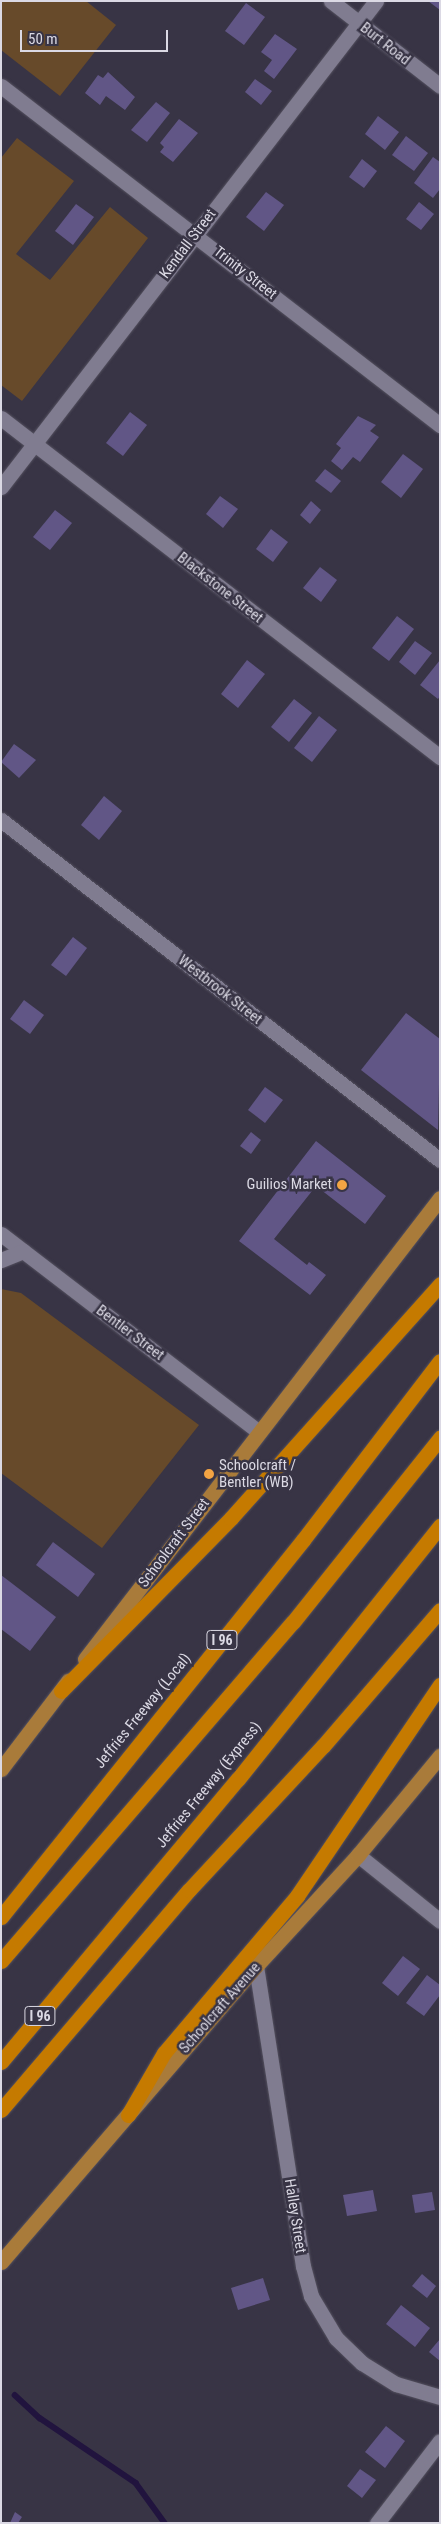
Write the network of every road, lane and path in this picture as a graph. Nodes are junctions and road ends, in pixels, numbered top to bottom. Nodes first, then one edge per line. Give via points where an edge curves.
1 (331, 1) edge
2 (376, 1) edge
3 (360, 23) junction
4 (1, 86) edge
5 (440, 86) edge
6 (195, 234) junction
7 (1, 418) edge
8 (440, 425) edge
9 (34, 444) junction
10 (1, 487) edge
11 (440, 757) edge
12 (1, 820) edge
13 (440, 1160) edge
14 (440, 1198) edge
15 (1, 1234) edge
16 (23, 1251) junction
17 (1, 1260) edge
18 (440, 1284) edge
19 (440, 1361) edge
20 (259, 1432) junction
21 (440, 1438) edge
22 (440, 1526) edge
23 (440, 1610) edge
24 (440, 1685) edge
25 (61, 1691) junction
26 (440, 1756) edge
27 (1, 1769) edge
28 (358, 1855) junction
29 (1, 1918) edge
30 (440, 1921) edge
31 (1, 1961) edge
32 (256, 1966) junction
33 (1, 2062) edge
34 (1, 2110) edge
35 (128, 2115) junction
36 (1, 2262) edge
37 (440, 2397) edge
38 (440, 2441) edge
39 (377, 2523) edge

1 - 3 street, Burt Road
2 - 3 street, Kendall Street
3 - 5 street, Burt Road
3 - 6 street, Kendall Street
4 - 6 street, Trinity Street
6 - 8 street, Trinity Street
6 - 9 street, Kendall Street
7 - 9 street, Blackstone Street
9 - 10 street, Kendall Street
9 - 11 street, Blackstone Street
12 - 13 street, Westbrook Street
14 - 20 main road, Schoolcraft Street
15 - 16 street, Bentler Street
16 - 17 street
16 - 20 street, Bentler Street
18 - 25 highway via 231,1518
19 - 29 highway, Jeffries Freeway (Local) / I 96 via 303,1540
20 - 25 main road, Schoolcraft Street
21 - 31 highway, I 96 via 293,1622
22 - 33 highway, Jeffries Freeway (Express) / I 96 via 238,1779
23 - 34 highway, I 96 via 323,1746 189,1890
24 - 35 highway via 297,1896 164,2053
25 - 27 main road, Schoolcraft Street
26 - 28 main road, Schoolcraft Avenue
28 - 30 street
28 - 32 main road, Schoolcraft Avenue
32 - 35 main road, Schoolcraft Avenue
32 - 37 street, Halley Street via 301,2257 311,2296 336,2338 362,2363 396,2384
35 - 36 main road, Schoolcraft Avenue
38 - 39 street

